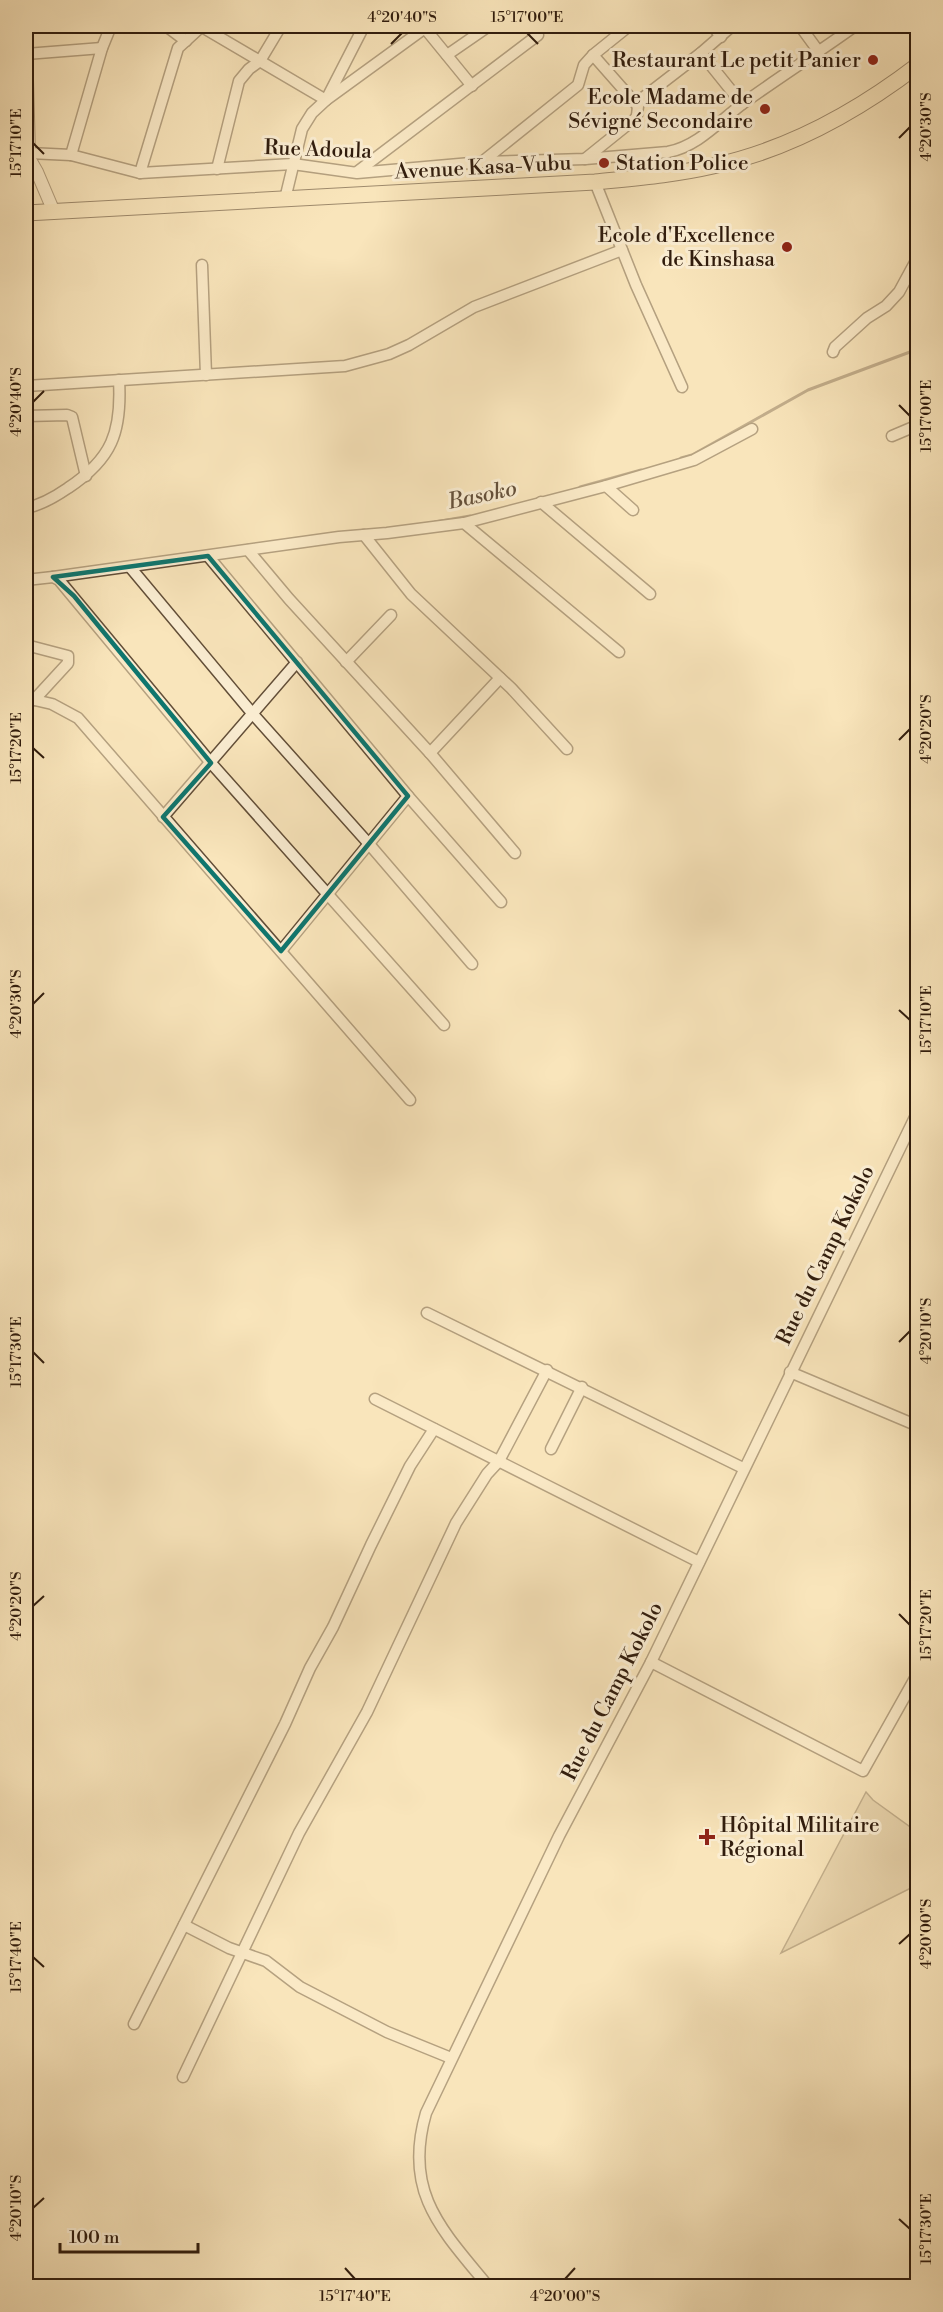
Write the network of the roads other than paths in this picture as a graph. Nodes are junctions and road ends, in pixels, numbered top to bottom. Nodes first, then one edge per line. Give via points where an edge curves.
1 (111, 26) edge
2 (166, 26) edge
3 (202, 26) edge
4 (281, 26) edge
5 (364, 26) edge
6 (489, 26) edge
7 (629, 26) edge
8 (713, 26) edge
9 (732, 26) edge
10 (800, 26) edge
11 (855, 26) edge
12 (424, 27) edge
13 (538, 35) dead end
14 (721, 37) junction
15 (186, 40) junction
16 (26, 44) edge
17 (102, 48) junction
18 (819, 52) junction
19 (701, 53) junction
20 (26, 54) edge
21 (593, 55) junction
22 (447, 56) junction
23 (260, 61) junction
24 (918, 65) edge
25 (472, 86) junction
26 (326, 100) junction
27 (26, 101) edge
28 (742, 104) junction
29 (637, 105) junction
30 (71, 155) junction
31 (28, 159) edge
32 (585, 159) junction
33 (482, 162) junction
34 (293, 164) junction
35 (217, 169) junction
36 (140, 173) junction
37 (357, 173) junction
38 (595, 182) junction
39 (285, 199) junction
40 (54, 212) junction
41 (26, 213) edge
42 (622, 250) junction
43 (918, 257) edge
44 (202, 265) dead end
45 (833, 352) dead end
46 (206, 375) junction
47 (119, 380) junction
48 (26, 386) edge
49 (682, 387) dead end
50 (26, 416) edge
51 (918, 425) edge
52 (752, 429) dead end
53 (892, 436) dead end
54 (86, 477) junction
55 (606, 486) junction
56 (541, 502) junction
57 (26, 508) edge
58 (633, 510) dead end
59 (464, 523) junction
60 (364, 535) junction
61 (248, 550) junction
62 (208, 556) junction
63 (130, 567) junction
64 (53, 577) junction
65 (26, 580) edge
66 (650, 594) dead end
67 (391, 615) dead end
68 (26, 645) edge
69 (620, 652) dead end
70 (297, 662) junction
71 (346, 662) junction
72 (500, 678) junction
73 (30, 699) edge
74 (252, 714) junction
75 (567, 749) dead end
76 (430, 753) junction
77 (211, 763) junction
78 (408, 796) junction
79 (163, 817) junction
80 (369, 844) junction
81 (515, 853) dead end
82 (327, 894) junction
83 (501, 902) dead end
84 (281, 951) junction
85 (472, 964) dead end
86 (444, 1025) dead end
87 (410, 1100) dead end
88 (918, 1111) edge
89 (427, 1312) dead end
90 (547, 1370) junction
91 (790, 1372) junction
92 (582, 1387) junction
93 (375, 1399) dead end
94 (918, 1426) edge
95 (434, 1429) junction
96 (551, 1449) dead end
97 (499, 1461) junction
98 (743, 1468) junction
99 (699, 1562) junction
100 (651, 1662) junction
101 (918, 1673) edge
102 (184, 1925) junction
103 (244, 1952) junction
104 (134, 2024) dead end
105 (451, 2058) junction
106 (183, 2077) dead end
107 (488, 2286) edge

1 - 17 street
2 - 15 street
3 - 15 street
3 - 23 street
4 - 23 street
5 - 26 street
6 - 22 street
7 - 21 street
8 - 14 street
9 - 14 street
10 - 18 street
11 - 18 street, Rue Adoula
12 - 22 street
12 - 26 street
13 - 25 street
14 - 19 street
15 - 36 street via 178,48
16 - 20 street
17 - 20 street
17 - 30 street
18 - 28 street, Rue Adoula
19 - 28 street
19 - 29 street
20 - 27 street
21 - 29 street
21 - 33 street via 578,85
22 - 25 street
23 - 26 street
23 - 35 street via 239,81
24 - 38 main road, Avenue Kasa-Vubu via 849,112 772,147 714,166
25 - 37 street
26 - 34 street via 302,129
27 - 31 street
28 - 32 street, Rue Adoula via 680,149
29 - 32 street via 636,118
30 - 31 street, Rue Adoula
30 - 36 street, Rue Adoula
31 - 40 street via 38,172
32 - 33 street, Rue Adoula
33 - 37 street, Rue Adoula
34 - 35 street, Rue Adoula
34 - 37 street, Rue Adoula
34 - 39 street
35 - 36 street, Rue Adoula
38 - 39 main road, Avenue Kasa-Vubu
38 - 42 street
39 - 40 main road, Avenue Kasa-Vubu
40 - 41 main road, Avenue Kasa-Vubu
42 - 46 street via 474,307 389,354 345,366
42 - 49 street
43 - 45 street via 893,299
44 - 46 street
46 - 47 street
47 - 48 street
47 - 54 street via 118,429 101,461
50 - 54 street via 72,417
51 - 53 street
52 - 55 street via 694,460
54 - 57 street via 56,497
55 - 56 street
55 - 58 street
56 - 59 street
56 - 66 street
59 - 60 street
59 - 69 street
60 - 61 street
60 - 72 street via 411,594
61 - 62 street
61 - 71 street
62 - 63 street
62 - 70 street
63 - 64 street
63 - 74 street
64 - 65 street
64 - 77 street via 74,596
67 - 71 street
68 - 73 street via 69,659
70 - 74 street
70 - 78 street
71 - 76 street
72 - 75 street
72 - 76 street
73 - 79 street via 52,704 78,718
74 - 77 street
74 - 80 street
76 - 81 street
77 - 79 street
77 - 82 street
78 - 80 street
78 - 83 street
79 - 84 street
80 - 82 street
80 - 85 street
82 - 84 street
82 - 86 street
84 - 87 street
88 - 91 street, Rue du Camp Kokolo
89 - 90 street
90 - 92 street
90 - 97 street
91 - 94 street
91 - 98 street, Rue du Camp Kokolo
92 - 96 street
92 - 98 street
93 - 95 street
95 - 97 street
95 - 102 street via 370,1545 326,1642
97 - 99 street
97 - 103 street via 456,1523 367,1712 299,1833
98 - 99 street, Rue du Camp Kokolo
99 - 100 street, Rue du Camp Kokolo
100 - 101 street via 863,1771
100 - 105 street, Rue du Camp Kokolo via 559,1836
102 - 103 street
102 - 104 street
103 - 105 street via 266,1961 300,1987 387,2032
103 - 106 street
105 - 107 street, Rue du Camp Kokolo via 426,2113 419,2141 419,2170 435,2218

